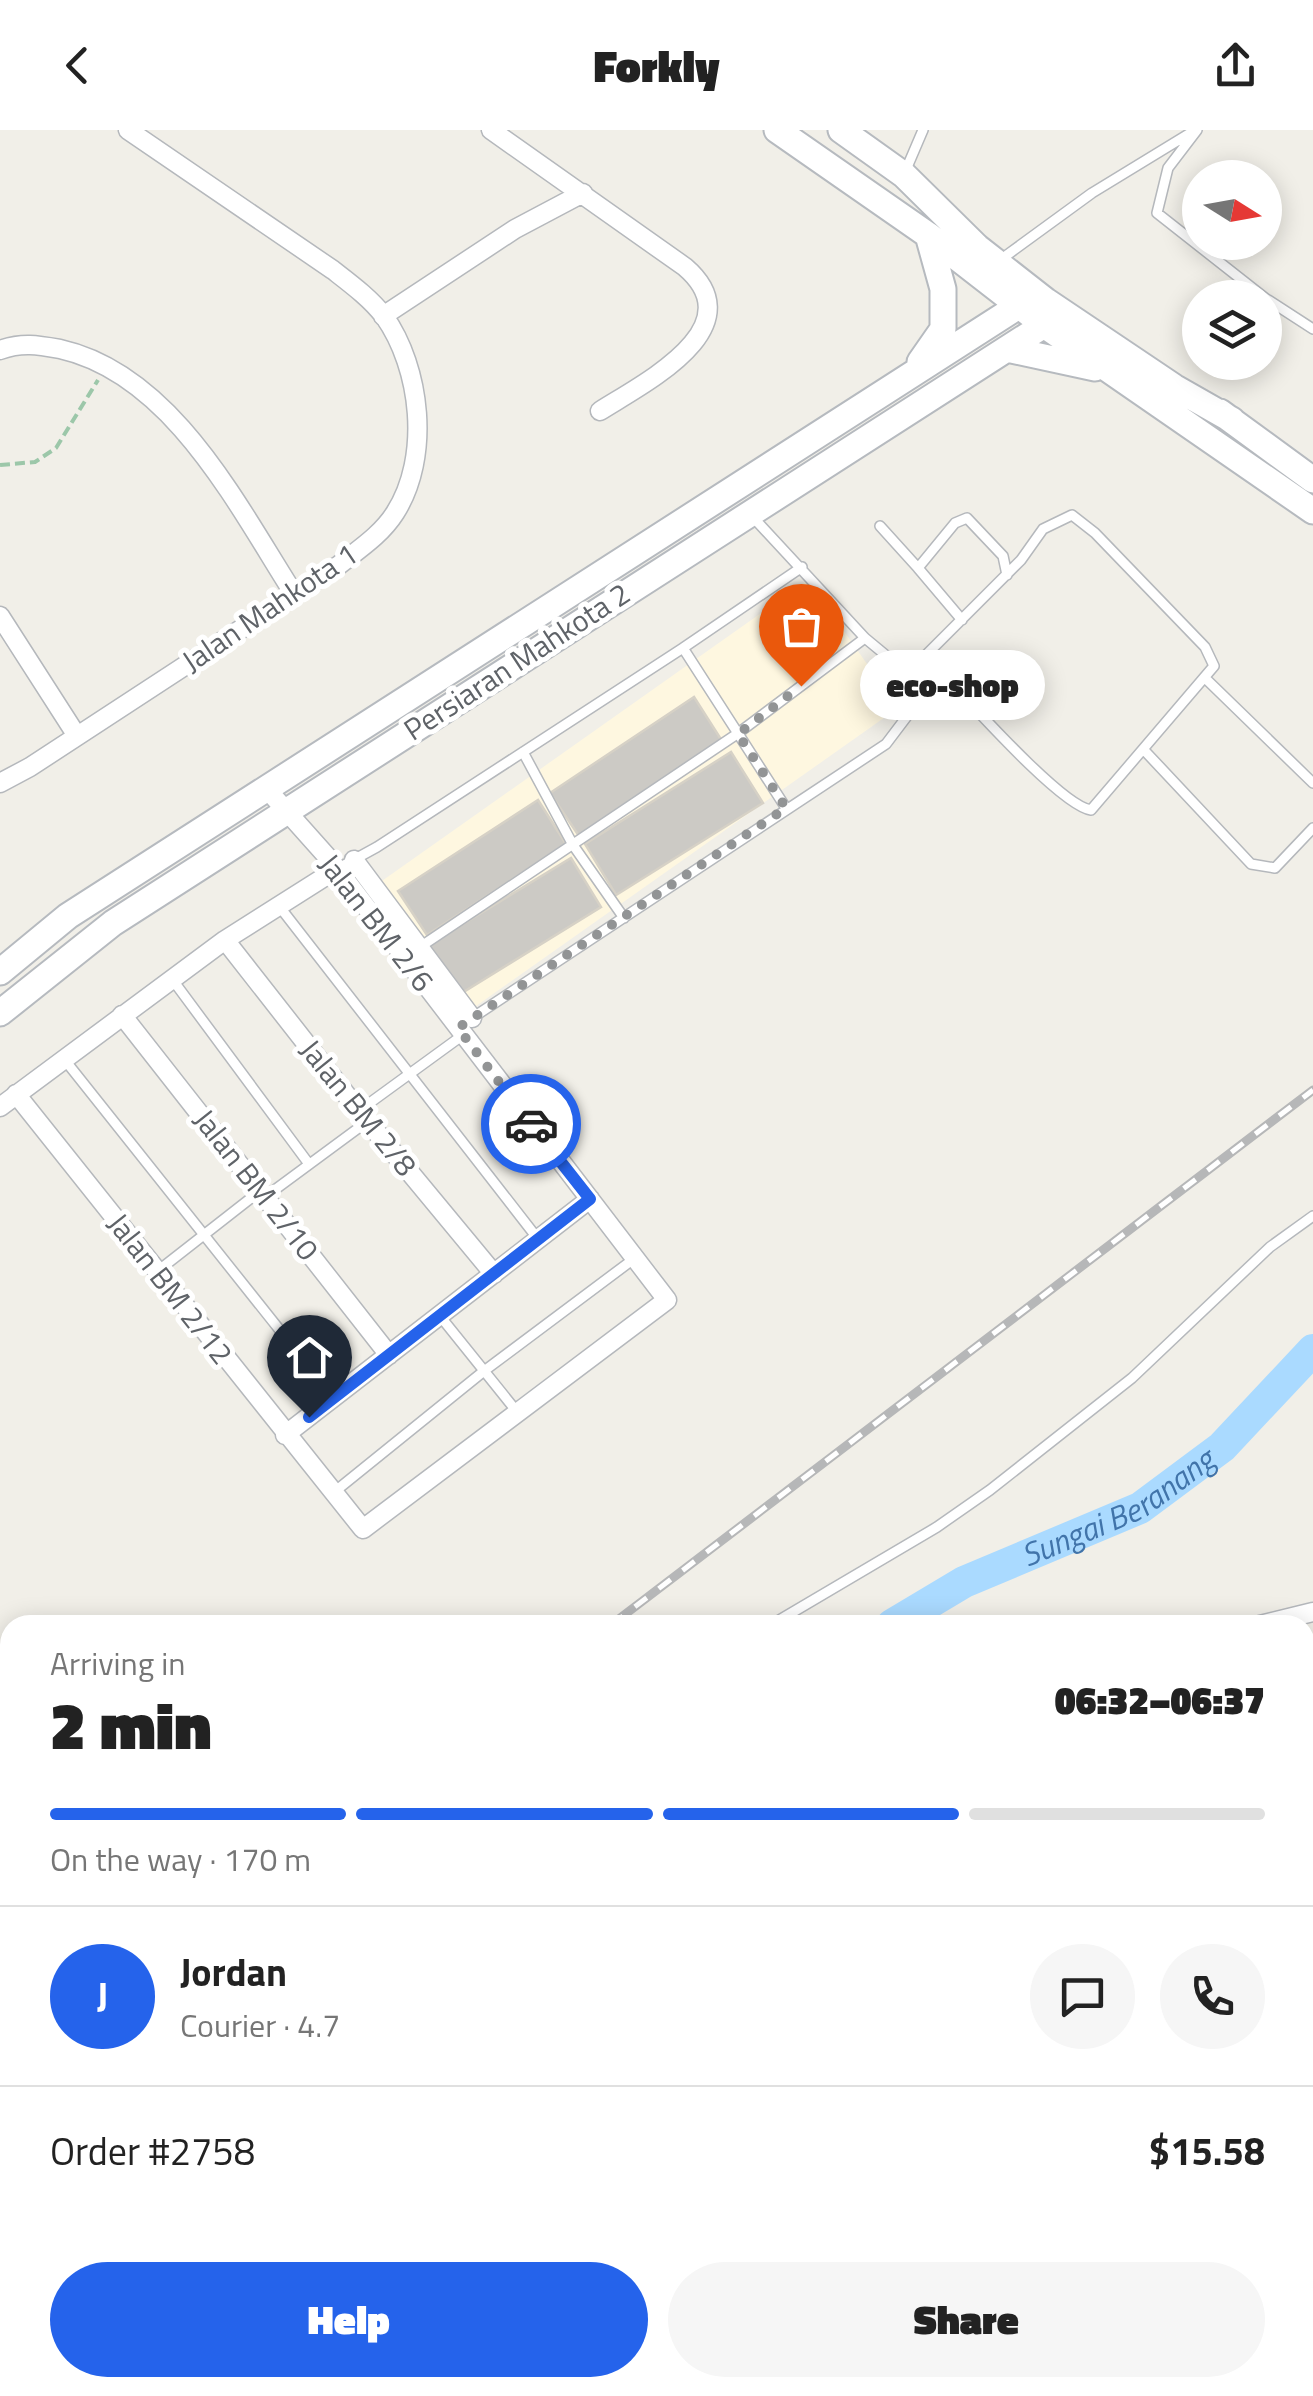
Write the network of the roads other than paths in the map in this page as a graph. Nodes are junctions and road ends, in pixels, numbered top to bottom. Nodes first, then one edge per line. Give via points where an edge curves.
1 (128, 130) edge
2 (492, 130) edge
3 (777, 130) edge
4 (841, 130) edge
5 (923, 130) edge
6 (1196, 130) edge
7 (904, 175) junction
8 (583, 193) junction
9 (938, 205) junction
10 (928, 235) junction
11 (1007, 255) junction
12 (1242, 280) edge
13 (1020, 305) junction
14 (1282, 309) edge
15 (1045, 313) junction
16 (384, 316) junction
17 (1313, 329) edge
18 (1006, 349) junction
19 (0, 350) edge
20 (1107, 370) junction
21 (911, 374) junction
22 (600, 411) dead end
23 (1232, 420) junction
24 (1313, 480) edge
25 (1313, 511) edge
26 (748, 512) junction
27 (880, 526) dead end
28 (802, 567) junction
29 (918, 568) junction
30 (1008, 575) junction
31 (294, 594) junction
32 (0, 616) edge
33 (962, 620) junction
34 (865, 638) junction
35 (682, 648) junction
36 (929, 652) junction
37 (900, 667) junction
38 (1204, 678) junction
39 (738, 734) junction
40 (77, 736) junction
41 (1143, 749) junction
42 (523, 752) junction
43 (0, 782) edge
44 (1313, 783) edge
45 (266, 787) junction
46 (786, 808) junction
47 (285, 813) junction
48 (1313, 828) edge
49 (572, 846) junction
50 (354, 860) junction
51 (337, 869) junction
52 (279, 906) junction
53 (624, 918) junction
54 (226, 940) junction
55 (420, 947) junction
56 (0, 972) edge
57 (172, 979) junction
58 (0, 1013) edge
59 (122, 1016) junction
60 (464, 1027) junction
61 (64, 1059) junction
62 (409, 1074) junction
63 (16, 1094) junction
64 (0, 1107) edge
65 (363, 1116) junction
66 (309, 1164) junction
67 (262, 1194) junction
68 (590, 1199) junction
69 (1313, 1216) edge
70 (203, 1236) junction
71 (538, 1239) junction
72 (635, 1258) junction
73 (156, 1272) junction
74 (494, 1274) junction
75 (440, 1316) junction
76 (388, 1355) junction
77 (484, 1370) junction
78 (333, 1398) junction
79 (518, 1412) junction
80 (285, 1436) junction
81 (334, 1493) junction
82 (787, 1615) edge

1 - 16 street, Jalan Mahkota 1 via 333,270
2 - 8 street
3 - 10 main road
4 - 7 main road
5 - 7 lane
6 - 11 lane
6 - 12 lane via 1168,168 1157,213
7 - 9 main road
8 - 16 street
8 - 22 street via 694,275 705,296 702,329 685,355
9 - 11 main road
9 - 15 main road
10 - 13 main road
10 - 21 main road via 944,290 943,329
11 - 23 main road
13 - 15 main road
13 - 21 main road, Persiaran Mahkota 2
14 - 17 lane
15 - 18 main road, Persiaran Mahkota 2
15 - 20 main road
15 - 23 main road
16 - 31 street, Jalan Mahkota 1 via 412,374 416,442 410,478 396,512 372,539
18 - 20 main road
18 - 26 main road, Persiaran Mahkota 2
19 - 31 street via 21,343 78,354 140,387 182,429
20 - 25 main road
21 - 45 main road, Persiaran Mahkota 2
23 - 24 main road
26 - 28 lane
26 - 47 main road, Persiaran Mahkota 2
27 - 29 lane
28 - 34 lane
28 - 35 lane
29 - 30 lane via 955,523 967,518 1003,556
29 - 33 lane
30 - 33 lane
30 - 38 lane via 1043,528 1072,515 1205,647 1214,666
31 - 40 street, Jalan Mahkota 1
32 - 40 street
33 - 36 lane
34 - 37 lane
34 - 39 lane
35 - 39 lane
35 - 42 lane
36 - 37 lane via 915,666
36 - 41 lane via 941,672 1079,808 1090,810
37 - 46 lane via 914,707 886,744
38 - 41 lane
38 - 44 lane
39 - 46 lane
39 - 49 lane
40 - 43 street, Jalan Mahkota 1
41 - 48 lane via 1251,864 1276,868
42 - 49 lane
42 - 50 lane
45 - 47 street, Jalan BM 2/6
45 - 56 main road, Persiaran Mahkota 2 via 68,916
46 - 53 lane
47 - 51 street, Jalan BM 2/6
47 - 58 main road, Persiaran Mahkota 2 via 113,923
49 - 53 lane
49 - 55 lane
50 - 51 lane
50 - 55 street
51 - 52 street
51 - 60 street, Jalan BM 2/6
52 - 54 street
52 - 62 lane
53 - 60 lane
54 - 57 street
54 - 65 street, Jalan BM 2/8
55 - 60 street
57 - 59 street
57 - 66 lane
59 - 61 street
59 - 67 street, Jalan BM 2/10
60 - 62 lane
60 - 68 street, Jalan BM 2/6
61 - 63 street
61 - 70 lane
62 - 65 lane
62 - 71 lane
63 - 64 street
63 - 73 street, Jalan BM 2/12
65 - 66 lane
65 - 74 street, Jalan BM 2/8
66 - 67 lane
67 - 70 lane
67 - 76 street, Jalan BM 2/10
68 - 71 street
68 - 72 street, Jalan BM 2/6
69 - 82 lane via 1270,1247 1132,1378 990,1490
70 - 73 lane
70 - 78 lane
71 - 74 street
72 - 77 lane
72 - 79 street, Jalan BM 2/6 via 667,1300
73 - 80 street, Jalan BM 2/12
74 - 75 street
75 - 76 street
75 - 77 lane
76 - 78 street
77 - 79 lane
77 - 81 lane
78 - 80 street
79 - 81 street, Jalan BM 2/12 via 363,1529
80 - 81 street, Jalan BM 2/12

